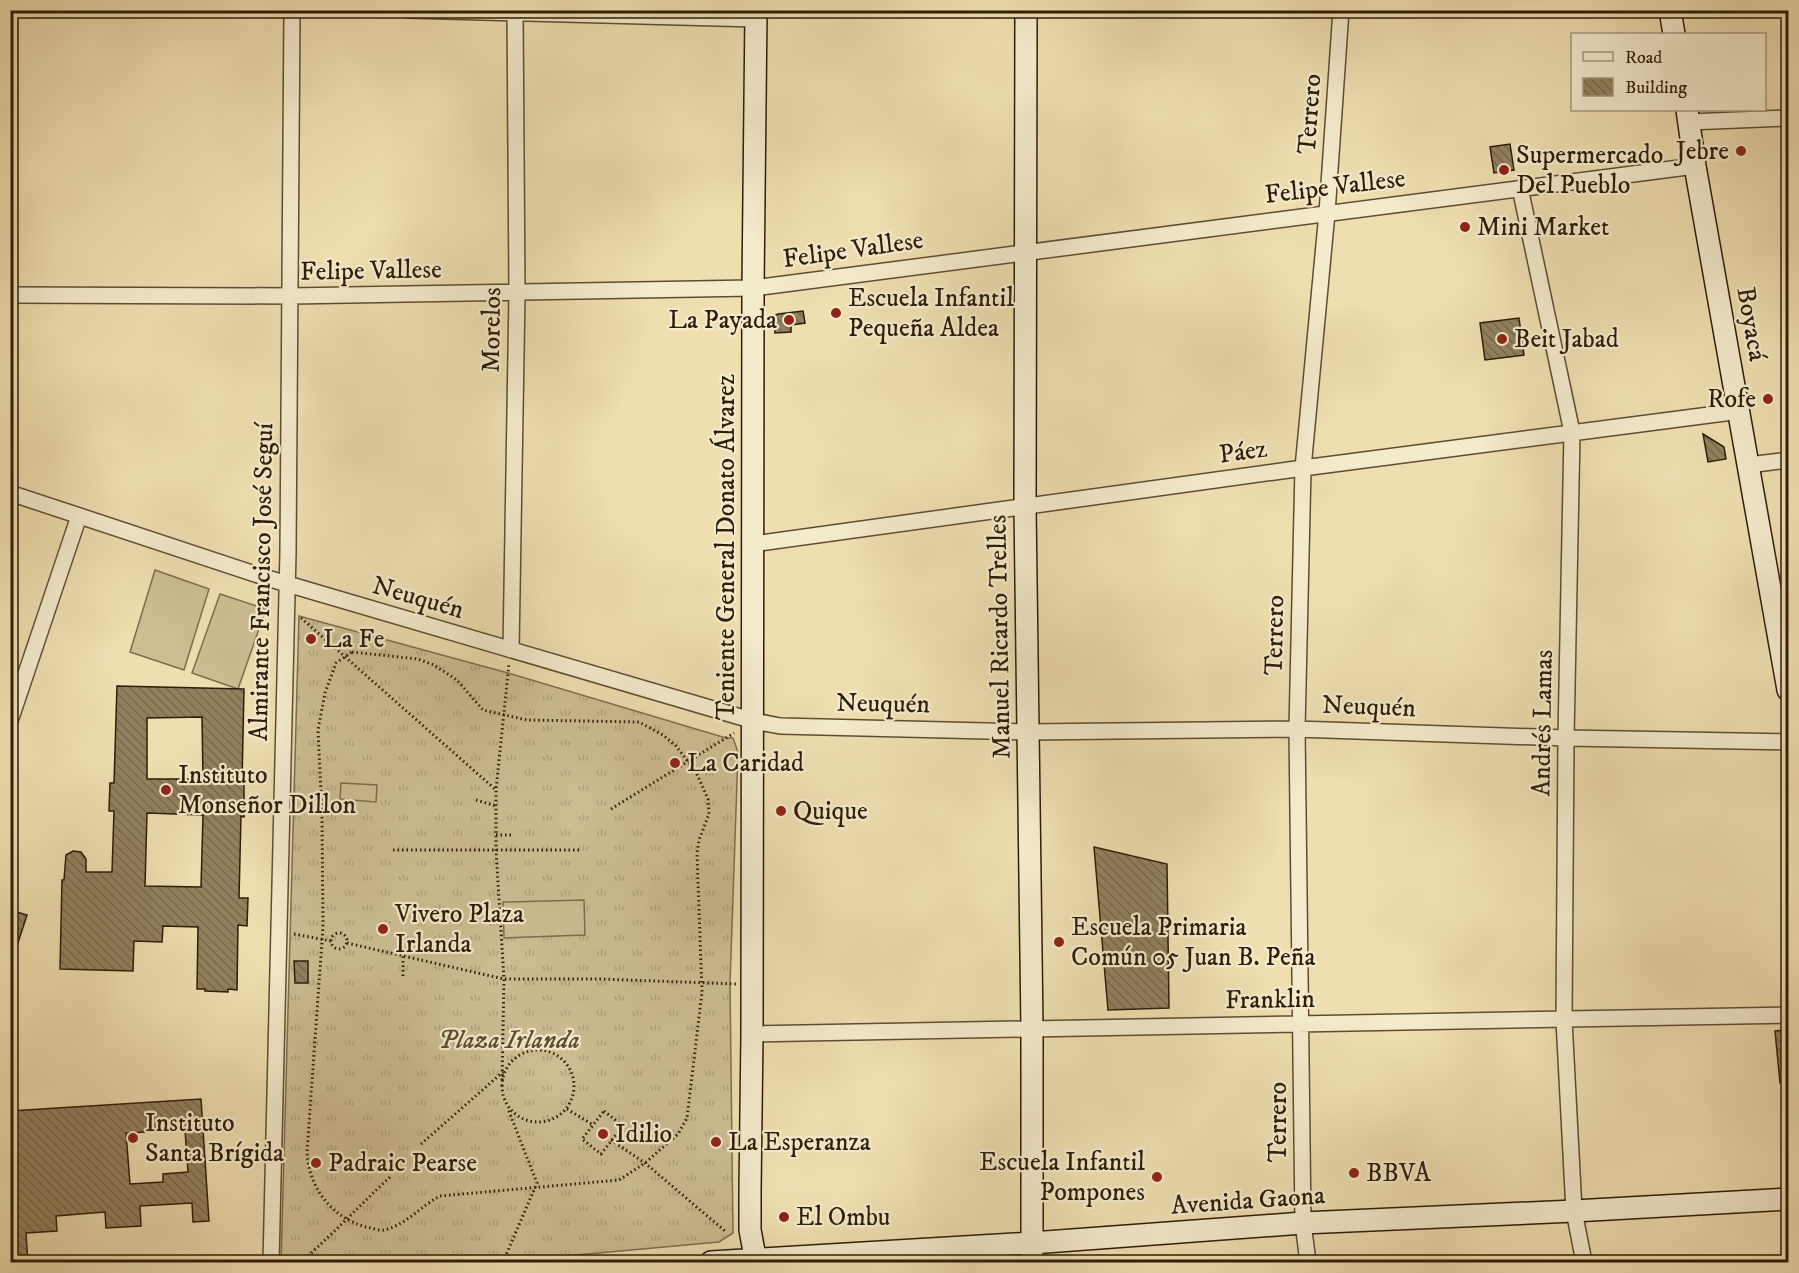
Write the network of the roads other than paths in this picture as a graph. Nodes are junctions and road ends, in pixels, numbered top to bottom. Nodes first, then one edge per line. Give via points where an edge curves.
1 (292, 10) edge
2 (408, 10) edge
3 (1026, 10) edge
4 (1341, 10) edge
5 (1670, 10) edge
6 (515, 12) edge
7 (756, 15) edge
8 (1674, 33) edge
9 (1688, 116) edge
10 (1788, 118) edge
11 (1695, 166) junction
12 (1520, 188) junction
13 (1327, 213) junction
14 (1024, 252) junction
15 (753, 288) junction
16 (516, 293) junction
17 (10, 295) edge
18 (290, 296) junction
19 (1740, 411) junction
20 (1572, 432) junction
21 (1788, 460) edge
22 (1749, 465) junction
23 (1303, 468) junction
24 (10, 493) edge
25 (1025, 506) junction
26 (79, 516) junction
27 (753, 544) junction
28 (287, 584) junction
29 (511, 650) junction
30 (1788, 690) edge
31 (10, 721) edge
32 (754, 721) junction
33 (1297, 729) junction
34 (1028, 732) junction
35 (1566, 738) junction
36 (1788, 742) edge
37 (1788, 1015) edge
38 (1564, 1020) junction
39 (1302, 1023) junction
40 (1032, 1028) junction
41 (752, 1034) junction
42 (1788, 1198) edge
43 (1574, 1211) junction
44 (1303, 1224) junction
45 (1032, 1253) edge
46 (975, 1254) edge
47 (756, 1261) edge
48 (271, 1263) edge
49 (711, 1263) edge
50 (1308, 1263) edge
51 (1584, 1263) edge

1 - 18 street, Almirante Francisco José Seguí
2 - 6 street
3 - 14 street, Manuel Ricardo Trelles
4 - 13 street, Terrero
5 - 8 street
6 - 7 street
6 - 16 street, Morelos
7 - 15 street, Teniente General Donato Álvarez
9 - 10 street
9 - 11 street, Boyacá
11 - 12 street, Felipe Vallese
11 - 19 street, Boyacá
12 - 13 street, Felipe Vallese
12 - 20 street, Andrés Lamas
13 - 14 street, Felipe Vallese
13 - 23 street, Terrero
14 - 15 street, Felipe Vallese
14 - 25 street, Manuel Ricardo Trelles
15 - 16 street, Felipe Vallese
15 - 27 street, Teniente General Donato Álvarez
16 - 18 street, Felipe Vallese
16 - 29 street, Morelos
17 - 18 street, Felipe Vallese
18 - 28 street, Almirante Francisco José Seguí
19 - 20 street, Páez
19 - 22 street, Boyacá
20 - 23 street, Páez
20 - 35 street, Andrés Lamas
21 - 22 street
22 - 30 street, Boyacá
23 - 25 street, Páez
23 - 33 street, Terrero
24 - 26 street, Neuquén
25 - 27 street, Páez
25 - 34 street, Manuel Ricardo Trelles
26 - 28 street, Neuquén
26 - 31 street
27 - 32 street, Teniente General Donato Álvarez
28 - 29 street, Neuquén
28 - 48 street, Almirante Francisco José Seguí
29 - 32 street, Neuquén
32 - 34 street, Neuquén via 780,726
32 - 41 street, Teniente General Donato Álvarez
33 - 34 street, Neuquén
33 - 35 street, Neuquén
33 - 39 street, Terrero
34 - 40 street, Manuel Ricardo Trelles
35 - 36 street, Neuquén
35 - 38 street, Andrés Lamas
37 - 38 street, Franklin
38 - 39 street, Franklin
38 - 43 street, Andrés Lamas
39 - 40 street, Franklin
39 - 44 street, Terrero
40 - 41 street, Franklin
40 - 45 street, Manuel Ricardo Trelles
41 - 47 street, Teniente General Donato Álvarez via 750,1230
42 - 43 street, Avenida Gaona
43 - 44 street, Avenida Gaona
43 - 51 street, Andrés Lamas
44 - 45 street, Avenida Gaona
44 - 50 street, Terrero
45 - 46 street, Avenida Gaona
46 - 47 street, Avenida Gaona
47 - 49 street, Avenida Gaona

